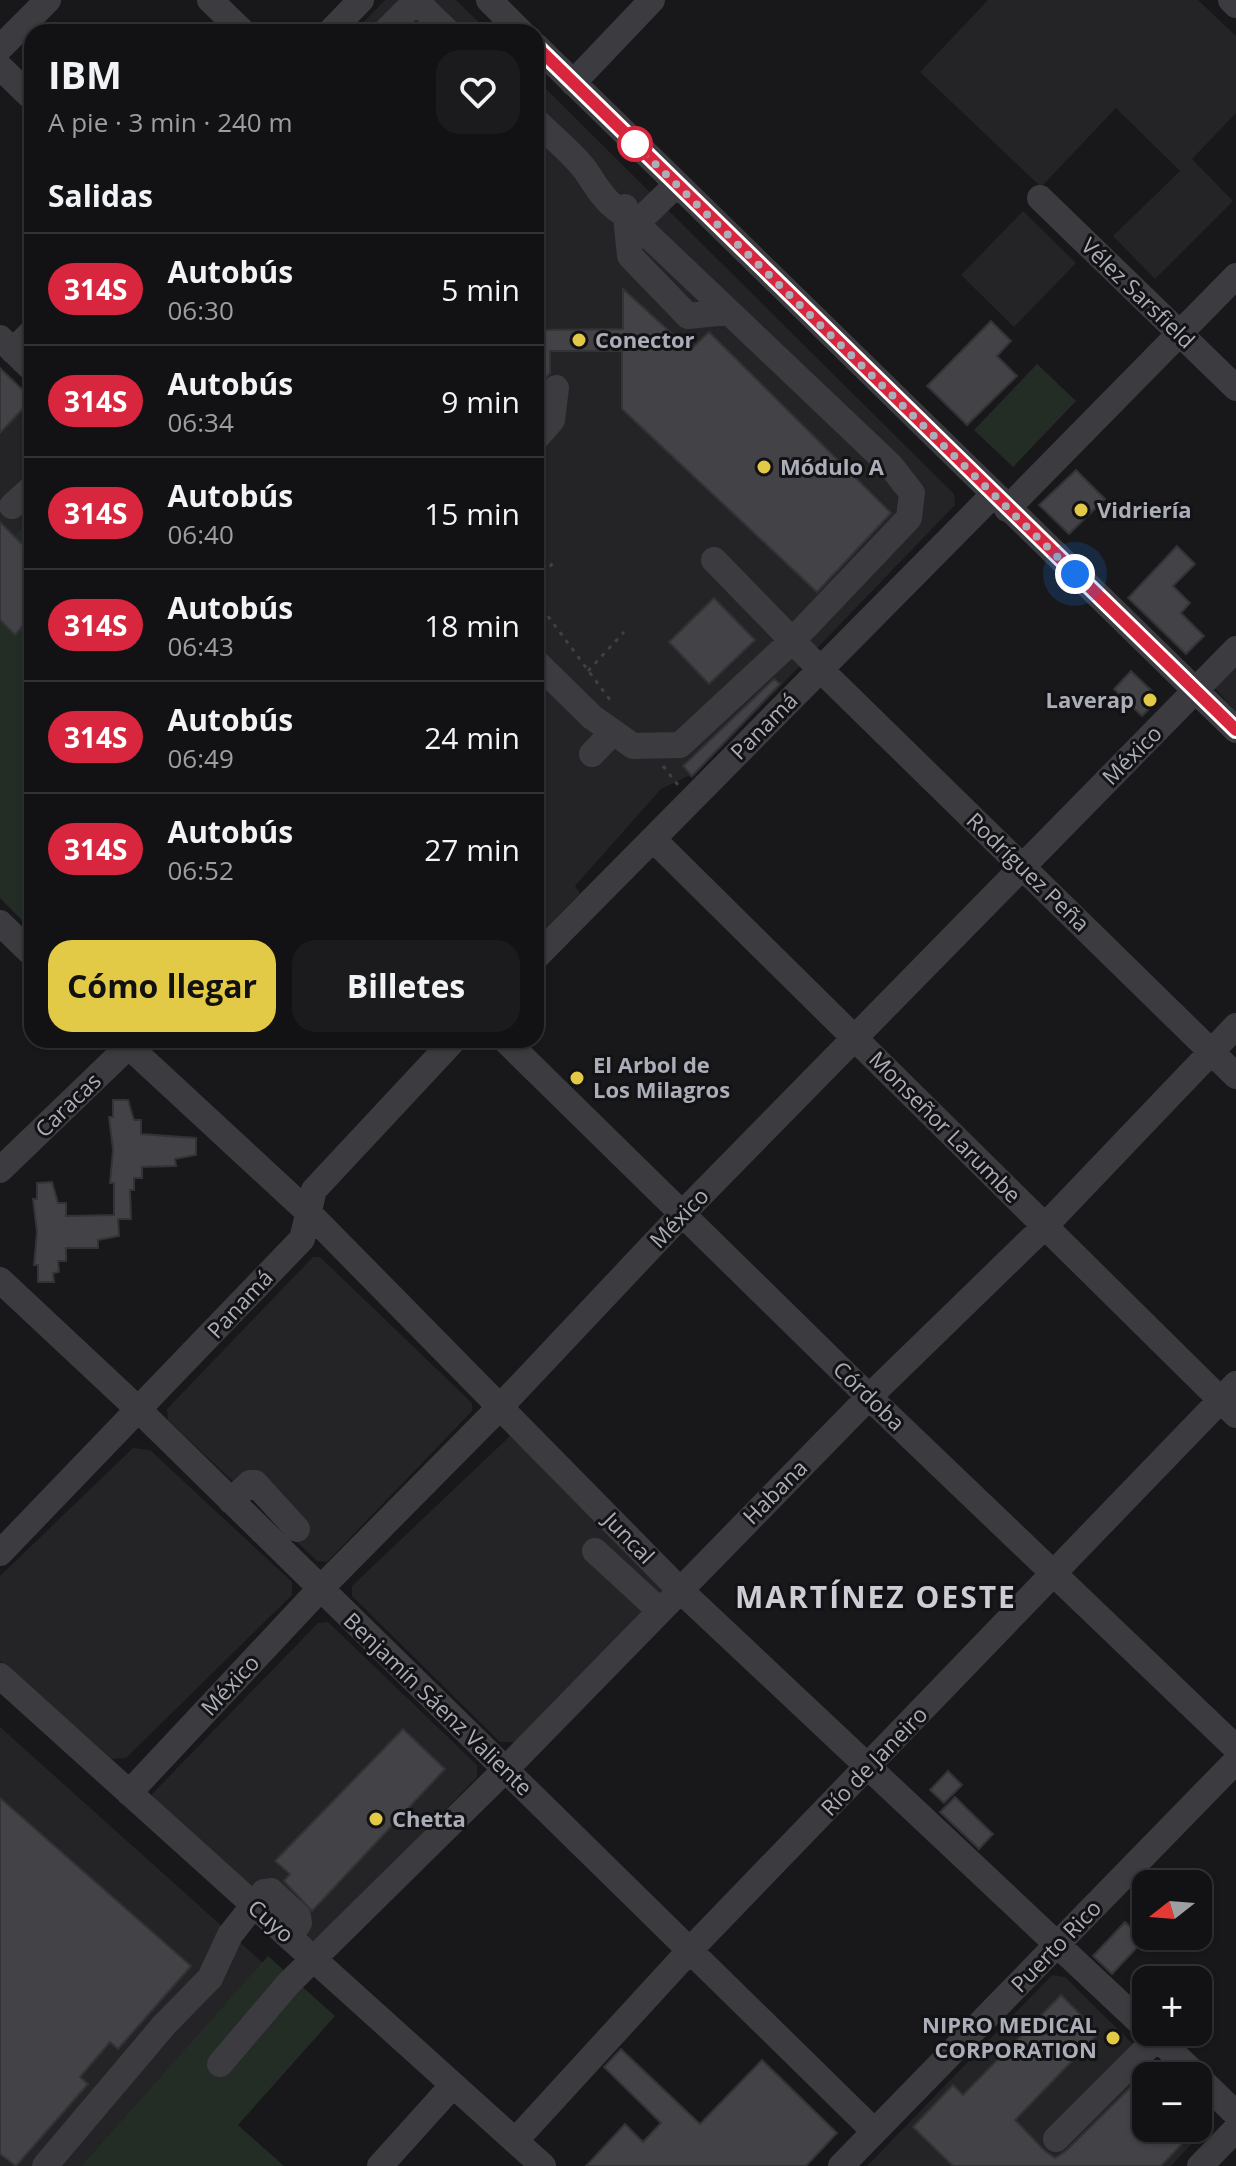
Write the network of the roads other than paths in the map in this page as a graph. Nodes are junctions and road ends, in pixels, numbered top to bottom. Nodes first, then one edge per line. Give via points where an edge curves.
1 (48, 0) edge
2 (210, 0) edge
3 (361, 0) edge
4 (489, 0) edge
5 (652, 0) edge
6 (1231, 0) edge
7 (1236, 5) edge
8 (235, 24) edge
9 (338, 24) edge
10 (393, 24) edge
11 (440, 24) edge
12 (513, 24) edge
13 (0, 48) edge
14 (544, 54) edge
15 (0, 67) edge
16 (573, 83) junction
17 (24, 90) edge
18 (544, 129) edge
19 (680, 189) junction
20 (1040, 198) dead end
21 (636, 225) junction
22 (1236, 276) edge
23 (1180, 334) junction
24 (556, 388) dead end
25 (1236, 388) edge
26 (544, 429) edge
27 (24, 495) edge
28 (1000, 502) junction
29 (12, 506) dead end
30 (714, 560) dead end
31 (789, 643) junction
32 (1236, 649) edge
33 (544, 668) edge
34 (817, 672) junction
35 (1196, 691) junction
36 (615, 722) junction
37 (1236, 730) edge
38 (592, 754) dead end
39 (653, 839) junction
40 (1021, 866) junction
41 (0, 923) edge
42 (24, 946) edge
43 (544, 949) edge
44 (1236, 1026) edge
45 (854, 1038) junction
46 (123, 1048) edge
47 (135, 1048) edge
48 (447, 1048) edge
49 (513, 1048) edge
50 (1212, 1052) junction
51 (1236, 1076) edge
52 (0, 1170) edge
53 (309, 1213) junction
54 (683, 1213) junction
55 (1045, 1226) junction
56 (0, 1280) edge
57 (869, 1397) junction
58 (1231, 1400) edge
59 (501, 1406) junction
60 (140, 1411) junction
61 (231, 1501) junction
62 (297, 1529) dead end
63 (595, 1551) dead end
64 (0, 1553) edge
65 (1056, 1573) junction
66 (320, 1589) junction
67 (679, 1589) junction
68 (659, 1610) junction
69 (0, 1676) edge
70 (1236, 1748) edge
71 (1236, 1761) edge
72 (868, 1766) junction
73 (506, 1769) junction
74 (129, 1793) junction
75 (251, 1905) junction
76 (1059, 1944) junction
77 (691, 1949) junction
78 (315, 1959) junction
79 (1132, 2014) edge
80 (1139, 2046) edge
81 (1165, 2046) edge
82 (1182, 2062) edge
83 (220, 2064) dead end
84 (453, 2085) junction
85 (1212, 2091) edge
86 (1236, 2114) edge
87 (1236, 2129) edge
88 (874, 2131) junction
89 (1056, 2139) dead end
90 (515, 2141) junction
91 (45, 2166) edge
92 (380, 2166) edge
93 (543, 2166) edge
94 (841, 2166) edge
95 (1200, 2166) edge

1 - 13 street
2 - 8 street
3 - 9 street
4 - 12 street
5 - 16 street
6 - 7 street
10 - 11 street via 416,1
14 - 16 street
15 - 17 street
16 - 19 street
18 - 21 street via 585,171 617,194
19 - 21 street
19 - 28 street
20 - 23 street, Vélez Sarsfield
21 - 31 street via 891,466 912,493 909,518
22 - 23 street, Panamá
23 - 25 street, Vélez Sarsfield
23 - 28 street, Panamá
24 - 26 street via 552,420
27 - 29 street
28 - 34 street, Panamá
28 - 35 street
30 - 31 street, Rodríguez Peña
31 - 34 street, Rodríguez Peña
31 - 36 street via 680,745 633,746
32 - 35 street, México
33 - 36 street
34 - 39 street, Panamá
34 - 40 street, Rodríguez Peña
35 - 37 street
35 - 40 street, México
36 - 38 street
39 - 43 street, Panamá
39 - 45 street, Monseñor Larumbe
40 - 45 street, México
40 - 50 street, Rodríguez Peña
41 - 42 street
44 - 50 street, Habana
45 - 54 street, México
45 - 55 street, Monseñor Larumbe
46 - 52 street, Caracas
47 - 53 street, Juncal
48 - 53 street, Panamá via 314,1190
49 - 54 street, Córdoba
50 - 51 street, Rodríguez Peña
50 - 55 street, Habana
53 - 59 street, Juncal
53 - 60 street, Panamá via 302,1239
54 - 57 street, Córdoba
54 - 59 street, México
55 - 57 street, Habana
55 - 58 street, Monseñor Larumbe
56 - 60 street, Benjamín Sáenz Valiente
57 - 65 street, Córdoba
57 - 67 street, Habana
58 - 65 street, Río de Janeiro
59 - 66 street, México
59 - 67 street, Juncal
60 - 61 street, Benjamín Sáenz Valiente
60 - 64 street, Panamá
61 - 62 street via 255,1483
61 - 66 street, Benjamín Sáenz Valiente
63 - 68 street
65 - 70 street, Córdoba
65 - 72 street, Río de Janeiro
66 - 73 street, Benjamín Sáenz Valiente
66 - 74 street, México
67 - 68 street, Habana
67 - 72 street, Juncal
68 - 73 street, Habana
69 - 74 street, Cuyo
71 - 76 street, Puerto Rico
72 - 76 street, Juncal
72 - 77 street, Río de Janeiro
73 - 77 street, Benjamín Sáenz Valiente
73 - 78 street, Habana
74 - 75 street, Cuyo
75 - 78 street, Cuyo
75 - 91 street via 210,1978
76 - 79 street, Juncal
76 - 88 street, Puerto Rico
77 - 88 street, Benjamín Sáenz Valiente
77 - 90 street, Río de Janeiro
78 - 83 street, Habana
78 - 84 street, Cuyo
80 - 89 street
81 - 82 street, Juncal
84 - 90 street, Cuyo
84 - 92 street
85 - 86 street, Juncal
87 - 95 street
88 - 94 street, Puerto Rico
90 - 93 street, Cuyo

